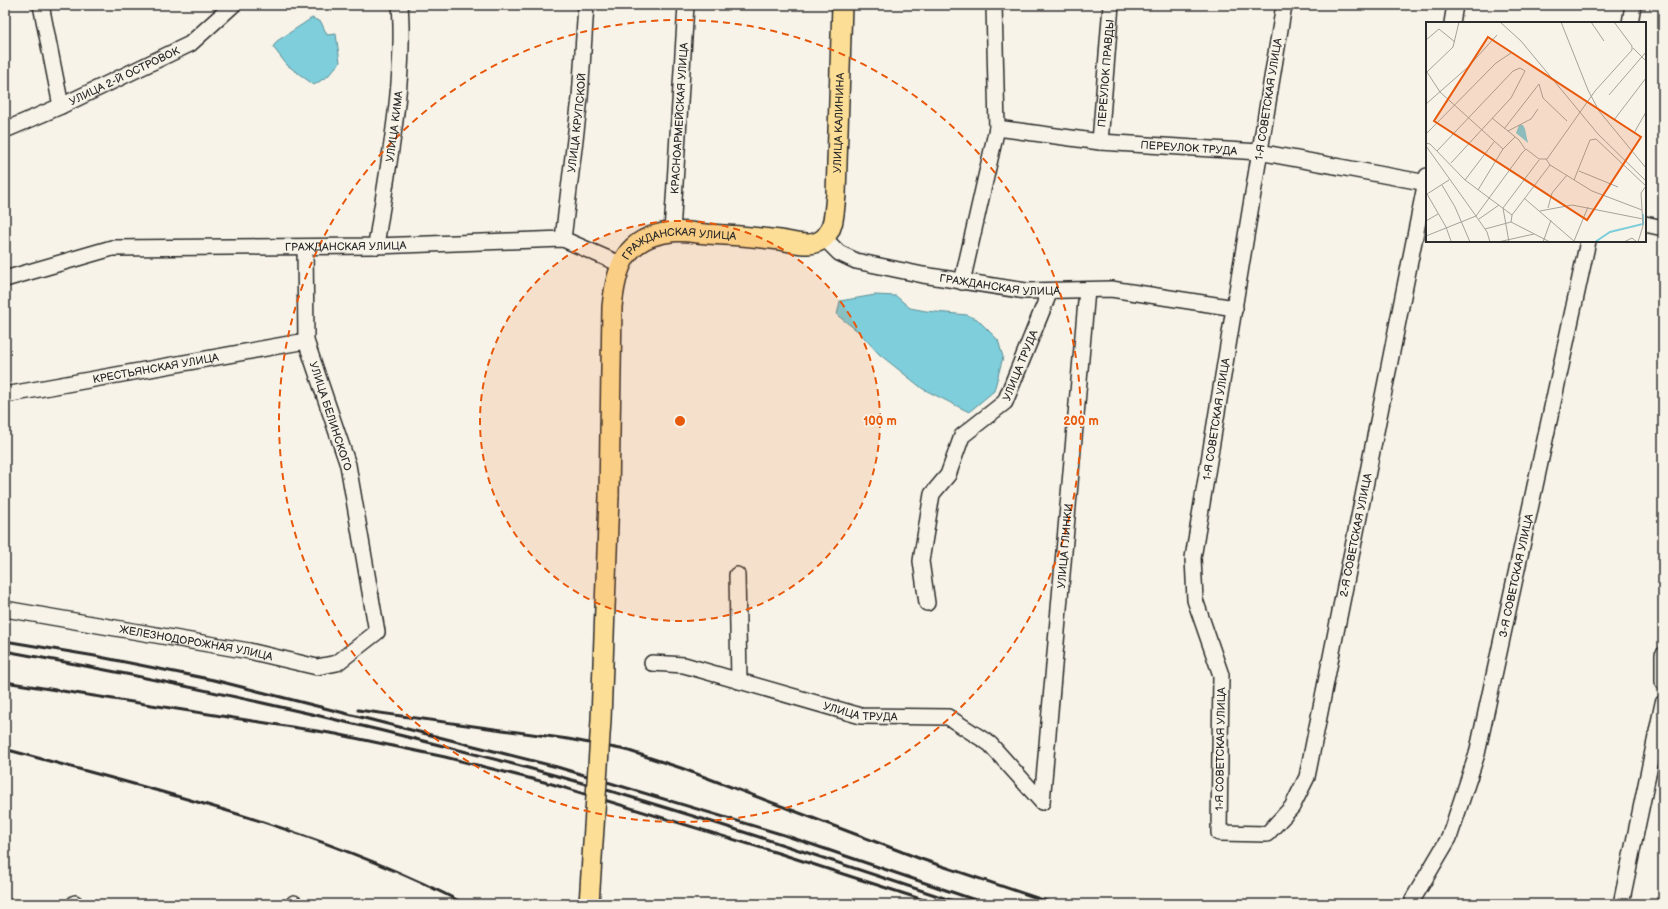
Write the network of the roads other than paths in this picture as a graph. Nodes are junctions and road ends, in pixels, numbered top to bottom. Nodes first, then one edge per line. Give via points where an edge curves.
1 (41, 5) edge
2 (233, 5) edge
3 (400, 5) edge
4 (586, 5) edge
5 (686, 5) edge
6 (842, 5) edge
7 (994, 5) edge
8 (1111, 5) edge
9 (1284, 5) edge
10 (1455, 5) edge
11 (1633, 5) edge
12 (1452, 22) edge
13 (1630, 22) edge
14 (62, 106) junction
15 (997, 128) junction
16 (5, 130) edge
17 (1100, 142) junction
18 (1259, 152) junction
19 (1426, 181) edge
20 (1426, 186) edge
21 (1646, 224) edge
22 (1663, 228) edge
23 (672, 232) junction
24 (824, 238) junction
25 (563, 239) junction
26 (1588, 242) edge
27 (376, 246) junction
28 (305, 247) junction
29 (620, 264) junction
30 (5, 279) edge
31 (962, 282) junction
32 (1087, 290) junction
33 (1050, 291) junction
34 (1234, 308) junction
35 (306, 341) junction
36 (5, 395) edge
37 (737, 575) dead end
38 (927, 603) dead end
39 (5, 609) edge
40 (377, 632) joint
41 (1663, 655) edge
42 (652, 663) dead end
43 (739, 681) junction
44 (1663, 682) edge
45 (1663, 703) edge
46 (1042, 802) joint
47 (1219, 833) joint
48 (1413, 899) dead end
49 (589, 904) edge
50 (1621, 904) edge

1 - 14 street
2 - 14 street, УЛИЦА 2-Й ОСТРОВОК via 190,44
3 - 27 street, УЛИЦА КИМА via 402,36
4 - 25 street, УЛИЦА КРУПСКОЙ via 580,98
5 - 23 street, КРАСНОАРМЕЙСКАЯ УЛИЦА
6 - 24 main road, УЛИЦА КАЛИНИНА via 836,196 833,222
7 - 15 street
8 - 17 street, ПЕРЕУЛОК ПРАВДЫ
9 - 18 street, 1-Я СОВЕТСКАЯ УЛИЦА
10 - 12 street
11 - 13 street
14 - 16 street, УЛИЦА 2-Й ОСТРОВОК
15 - 17 street, ПЕРЕУЛОК ТРУДА
15 - 31 street
17 - 18 street, ПЕРЕУЛОК ТРУДА
18 - 19 street, ПЕРЕУЛОК ТРУДА
18 - 34 street, 1-Я СОВЕТСКАЯ УЛИЦА
20 - 47 street, 2-Я СОВЕТСКАЯ УЛИЦА via 1307,777 1292,807 1267,834
21 - 22 street
23 - 24 main road, ГРАЖДАНСКАЯ УЛИЦА via 763,238 808,244
23 - 29 main road, ГРАЖДАНСКАЯ УЛИЦА via 656,234 642,241
24 - 31 street, ГРАЖДАНСКАЯ УЛИЦА via 839,253 856,261
25 - 27 street, ГРАЖДАНСКАЯ УЛИЦА
25 - 29 street, ГРАЖДАНСКАЯ УЛИЦА
26 - 48 street, 3-Я СОВЕТСКАЯ УЛИЦА via 1477,754 1449,838
27 - 28 street, ГРАЖДАНСКАЯ УЛИЦА
28 - 30 street, ГРАЖДАНСКАЯ УЛИЦА via 112,248
28 - 35 street, УЛИЦА БЕЛИНСКОГО
29 - 49 main road, bridge via 612,307 602,712
31 - 33 street, ГРАЖДАНСКАЯ УЛИЦА via 1026,291
32 - 33 street, ГРАЖДАНСКАЯ УЛИЦА
32 - 34 street, ГРАЖДАНСКАЯ УЛИЦА via 1111,289
32 - 46 street, УЛИЦА ГЛИНКИ
33 - 38 street, УЛИЦА ТРУДА via 1005,402 962,436 948,475 932,494 921,561
34 - 47 street, 1-Я СОВЕТСКАЯ УЛИЦА via 1193,558 1195,600 1221,675
35 - 36 street, КРЕСТЬЯНСКАЯ УЛИЦА
35 - 40 street, УЛИЦА БЕЛИНСКОГО via 348,465
37 - 43 street
39 - 40 street, ЖЕЛЕЗНОДОРОЖНАЯ УЛИЦА via 249,651 317,667 337,663
41 - 44 street
42 - 43 street, УЛИЦА ТРУДА via 684,665
43 - 46 street, УЛИЦА ТРУДА via 861,716 948,717 990,744
45 - 50 street

